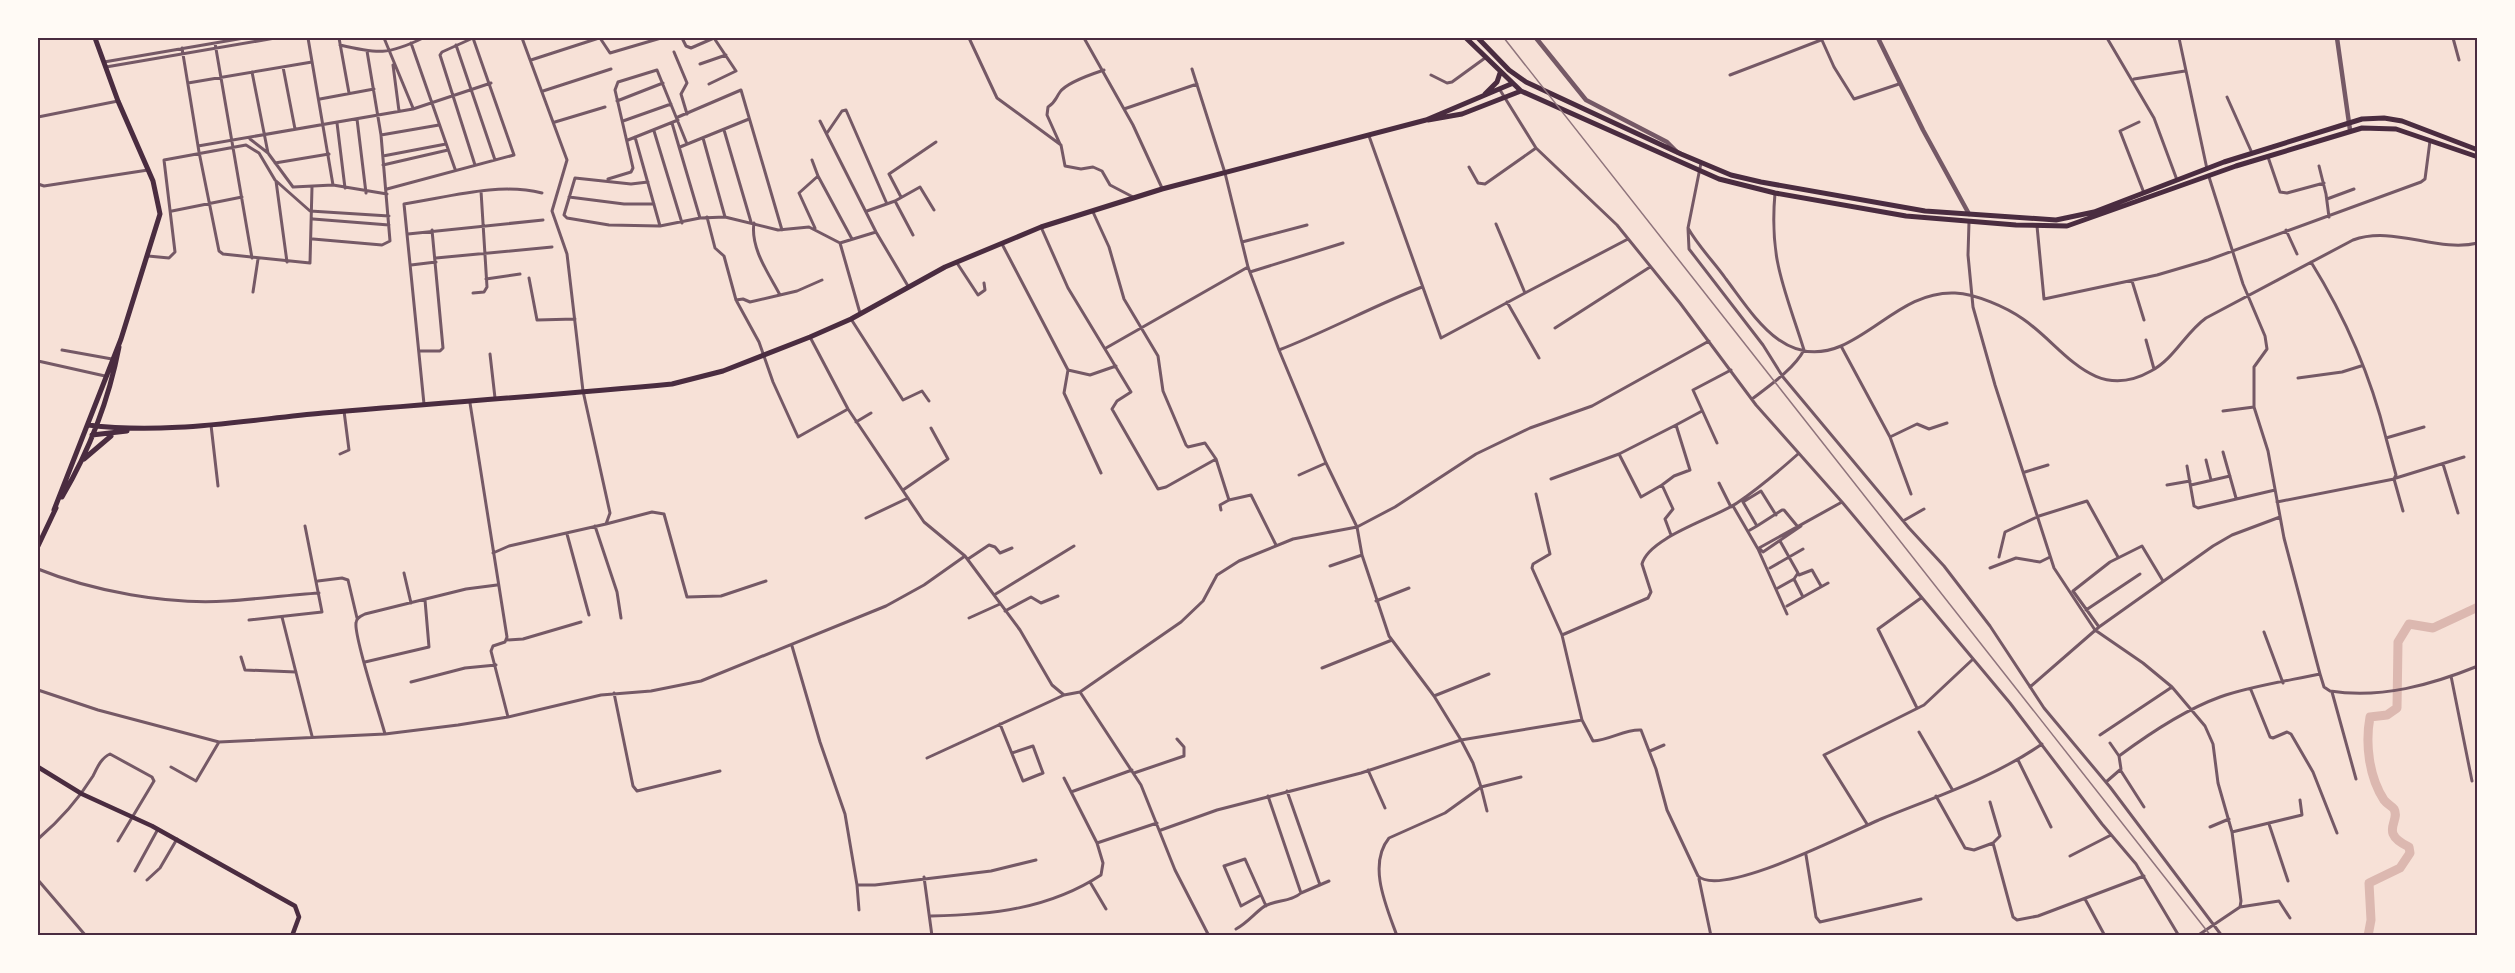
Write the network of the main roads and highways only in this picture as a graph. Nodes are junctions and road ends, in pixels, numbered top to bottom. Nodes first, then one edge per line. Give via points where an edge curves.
1 (95, 38) edge
2 (1466, 38) edge
3 (1478, 38) edge
4 (1500, 74) junction
5 (1511, 84) junction
6 (1521, 92) junction
7 (1479, 99) junction
8 (1426, 120) junction
9 (2478, 150) edge
10 (1679, 153) junction
11 (2478, 157) edge
12 (1680, 162) junction
13 (2207, 172) junction
14 (121, 339) junction
15 (100, 414) junction
16 (88, 425) junction
17 (96, 426) junction
18 (113, 431) junction
19 (93, 435) junction
20 (84, 436) junction
21 (82, 460) junction
22 (54, 510) junction
23 (38, 546) edge
24 (38, 767) edge
25 (292, 936) edge

1 - 14 highway via 149,170 160,214
2 - 4 highway
3 - 10 highway via 1516,76
4 - 5 highway
4 - 7 highway via 1496,84
5 - 6 highway
5 - 7 highway
6 - 8 highway via 1451,117
6 - 12 highway
7 - 8 highway
8 - 18 highway via 1133,197 1041,227 956,262 810,337 682,382
9 - 13 highway via 2402,121 2373,117 2349,121 2252,153
10 - 12 highway
10 - 13 highway via 1731,175 1781,186 1891,206 2036,219 2067,219
11 - 13 highway via 2387,127 2350,130
12 - 13 highway via 1728,182 1775,193 1906,216 2037,226 2078,224
14 - 15 highway
14 - 16 highway
15 - 17 highway
15 - 18 highway
16 - 17 highway
16 - 20 highway
17 - 18 highway
17 - 19 highway
18 - 19 highway
18 - 21 highway
19 - 20 highway
19 - 21 highway
20 - 22 highway
21 - 22 highway
22 - 23 highway
24 - 25 main road via 296,906 299,917

